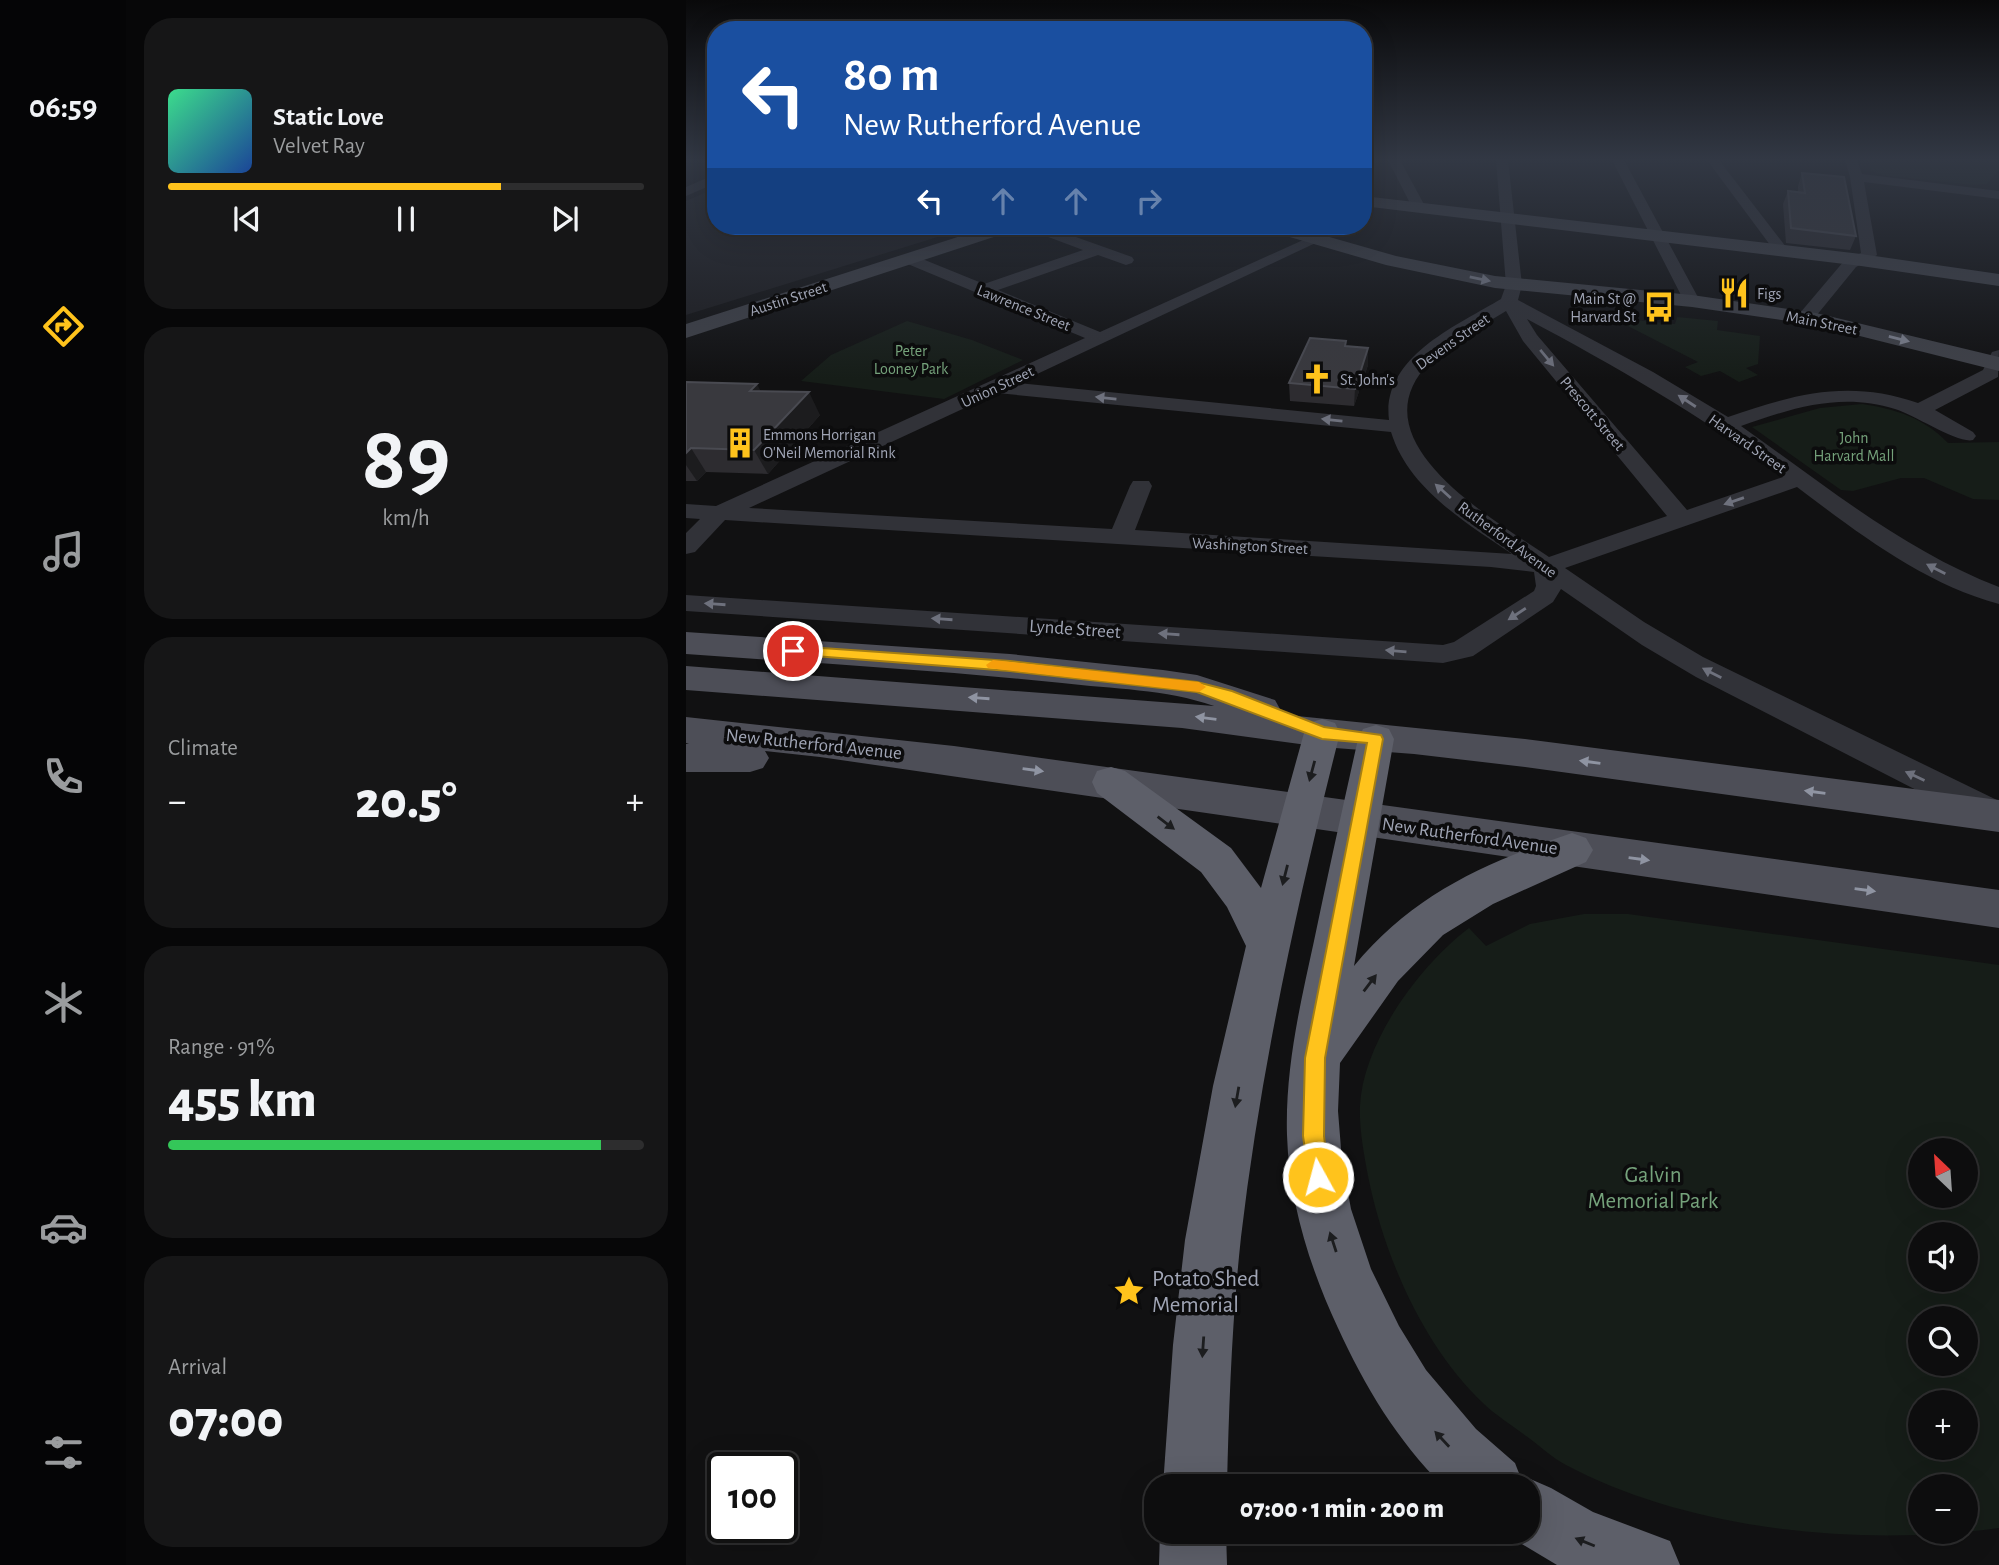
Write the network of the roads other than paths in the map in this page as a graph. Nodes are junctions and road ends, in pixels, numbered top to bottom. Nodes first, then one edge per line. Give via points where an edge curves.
1 (1509, 233) edge
2 (1633, 233) edge
3 (1656, 233) edge
4 (1768, 233) edge
5 (1866, 233) edge
6 (982, 235) edge
7 (1056, 235) edge
8 (1303, 235) edge
9 (1658, 236) junction
10 (1317, 239) junction
11 (1097, 250) junction
12 (1781, 250) junction
13 (909, 260) junction
14 (1126, 260) dead end
15 (1861, 260) junction
16 (1999, 280) edge
17 (982, 290) junction
18 (1512, 294) junction
19 (1692, 301) junction
20 (1806, 317) junction
21 (686, 331) edge
22 (1100, 338) junction
23 (1998, 361) edge
24 (996, 387) junction
25 (1922, 409) junction
26 (1725, 425) junction
27 (1400, 427) junction
28 (1966, 436) dead end
29 (1799, 479) junction
30 (1141, 486) dead end
31 (686, 511) edge
32 (719, 513) junction
33 (1682, 519) junction
34 (1120, 538) junction
35 (686, 547) edge
36 (1546, 566) junction
37 (1999, 596) edge
38 (686, 603) edge
39 (686, 643) edge
40 (686, 678) edge
41 (686, 730) edge
42 (1322, 733) junction
43 (1376, 739) junction
44 (686, 758) edge
45 (942, 758) junction
46 (1111, 782) junction
47 (1301, 809) junction
48 (1999, 816) edge
49 (1361, 818) junction
50 (1572, 850) junction
51 (1999, 909) edge
52 (1268, 943) junction
53 (1315, 1058) junction
54 (1196, 1474) edge
55 (1478, 1474) edge
56 (1540, 1518) edge
57 (1194, 1544) edge
58 (1193, 1565) edge
59 (1646, 1565) edge

1 - 18 street
2 - 9 main road
3 - 9 street
4 - 12 street
5 - 15 street via 1869,255
6 - 13 main road, Austin Street
7 - 11 street
8 - 10 main road, Main Street
9 - 12 main road
9 - 19 street
10 -> 18 main road, Main Street
10 - 22 street, Union Street
11 - 14 street
11 - 17 street
12 - 15 main road
13 - 17 street, Lawrence Street
13 - 21 main road, Austin Street
15 - 16 main road
15 - 20 street via 1850,264
17 - 22 street, Lawrence Street
18 - 19 main road, Main Street
26 -> 18 street, Harvard Street
18 - 27 street, Devens Street via 1412,368 1401,393
18 -> 33 street, Prescott Street via 1530,337
19 - 20 main road, Main Street
20 -> 23 main road, Main Street
22 - 24 street, Union Street
23 - 25 street via 1991,373
27 -> 24 street
24 - 32 street, Union Street
25 - 26 street via 1828,396
25 - 28 street
26 - 29 street, Harvard Street
36 -> 27 street, Rutherford Avenue via 1436,485 1413,458
29 -> 33 street, Washington Street
37 -> 29 street, Harvard Street via 1905,553
30 - 34 street
31 - 32 street, Washington Street
32 - 34 street, Washington Street
32 - 35 street, Union Street
33 - 36 street, Washington Street
34 - 36 street, Washington Street
36 -> 38 street, Lynde Street via 1549,586 1544,596 1463,649 1435,654
48 -> 36 street, Rutherford Avenue via 1687,660
39 - 42 main road via 1010,666 1197,687
42 -> 40 main road via 1120,709
41 - 45 main road, New Rutherford Avenue
42 - 43 main road
42 -> 47 highway
48 -> 43 main road via 1511,751
43 - 49 highway
44 - 45 main road, New Rutherford Avenue
45 -> 46 main road, New Rutherford Avenue
46 - 47 main road, New Rutherford Avenue
46 -> 52 highway via 1216,860 1242,894
47 - 49 main road, New Rutherford Avenue
47 -> 52 highway
49 - 50 main road, New Rutherford Avenue
49 - 53 highway
50 -> 51 main road, New Rutherford Avenue
53 -> 50 highway via 1385,964 1429,920
52 -> 54 highway via 1217,1206
55 -> 53 highway via 1416,1409 1375,1344 1348,1283 1327,1223 1315,1163
59 -> 56 highway via 1575,1539
57 - 58 highway

